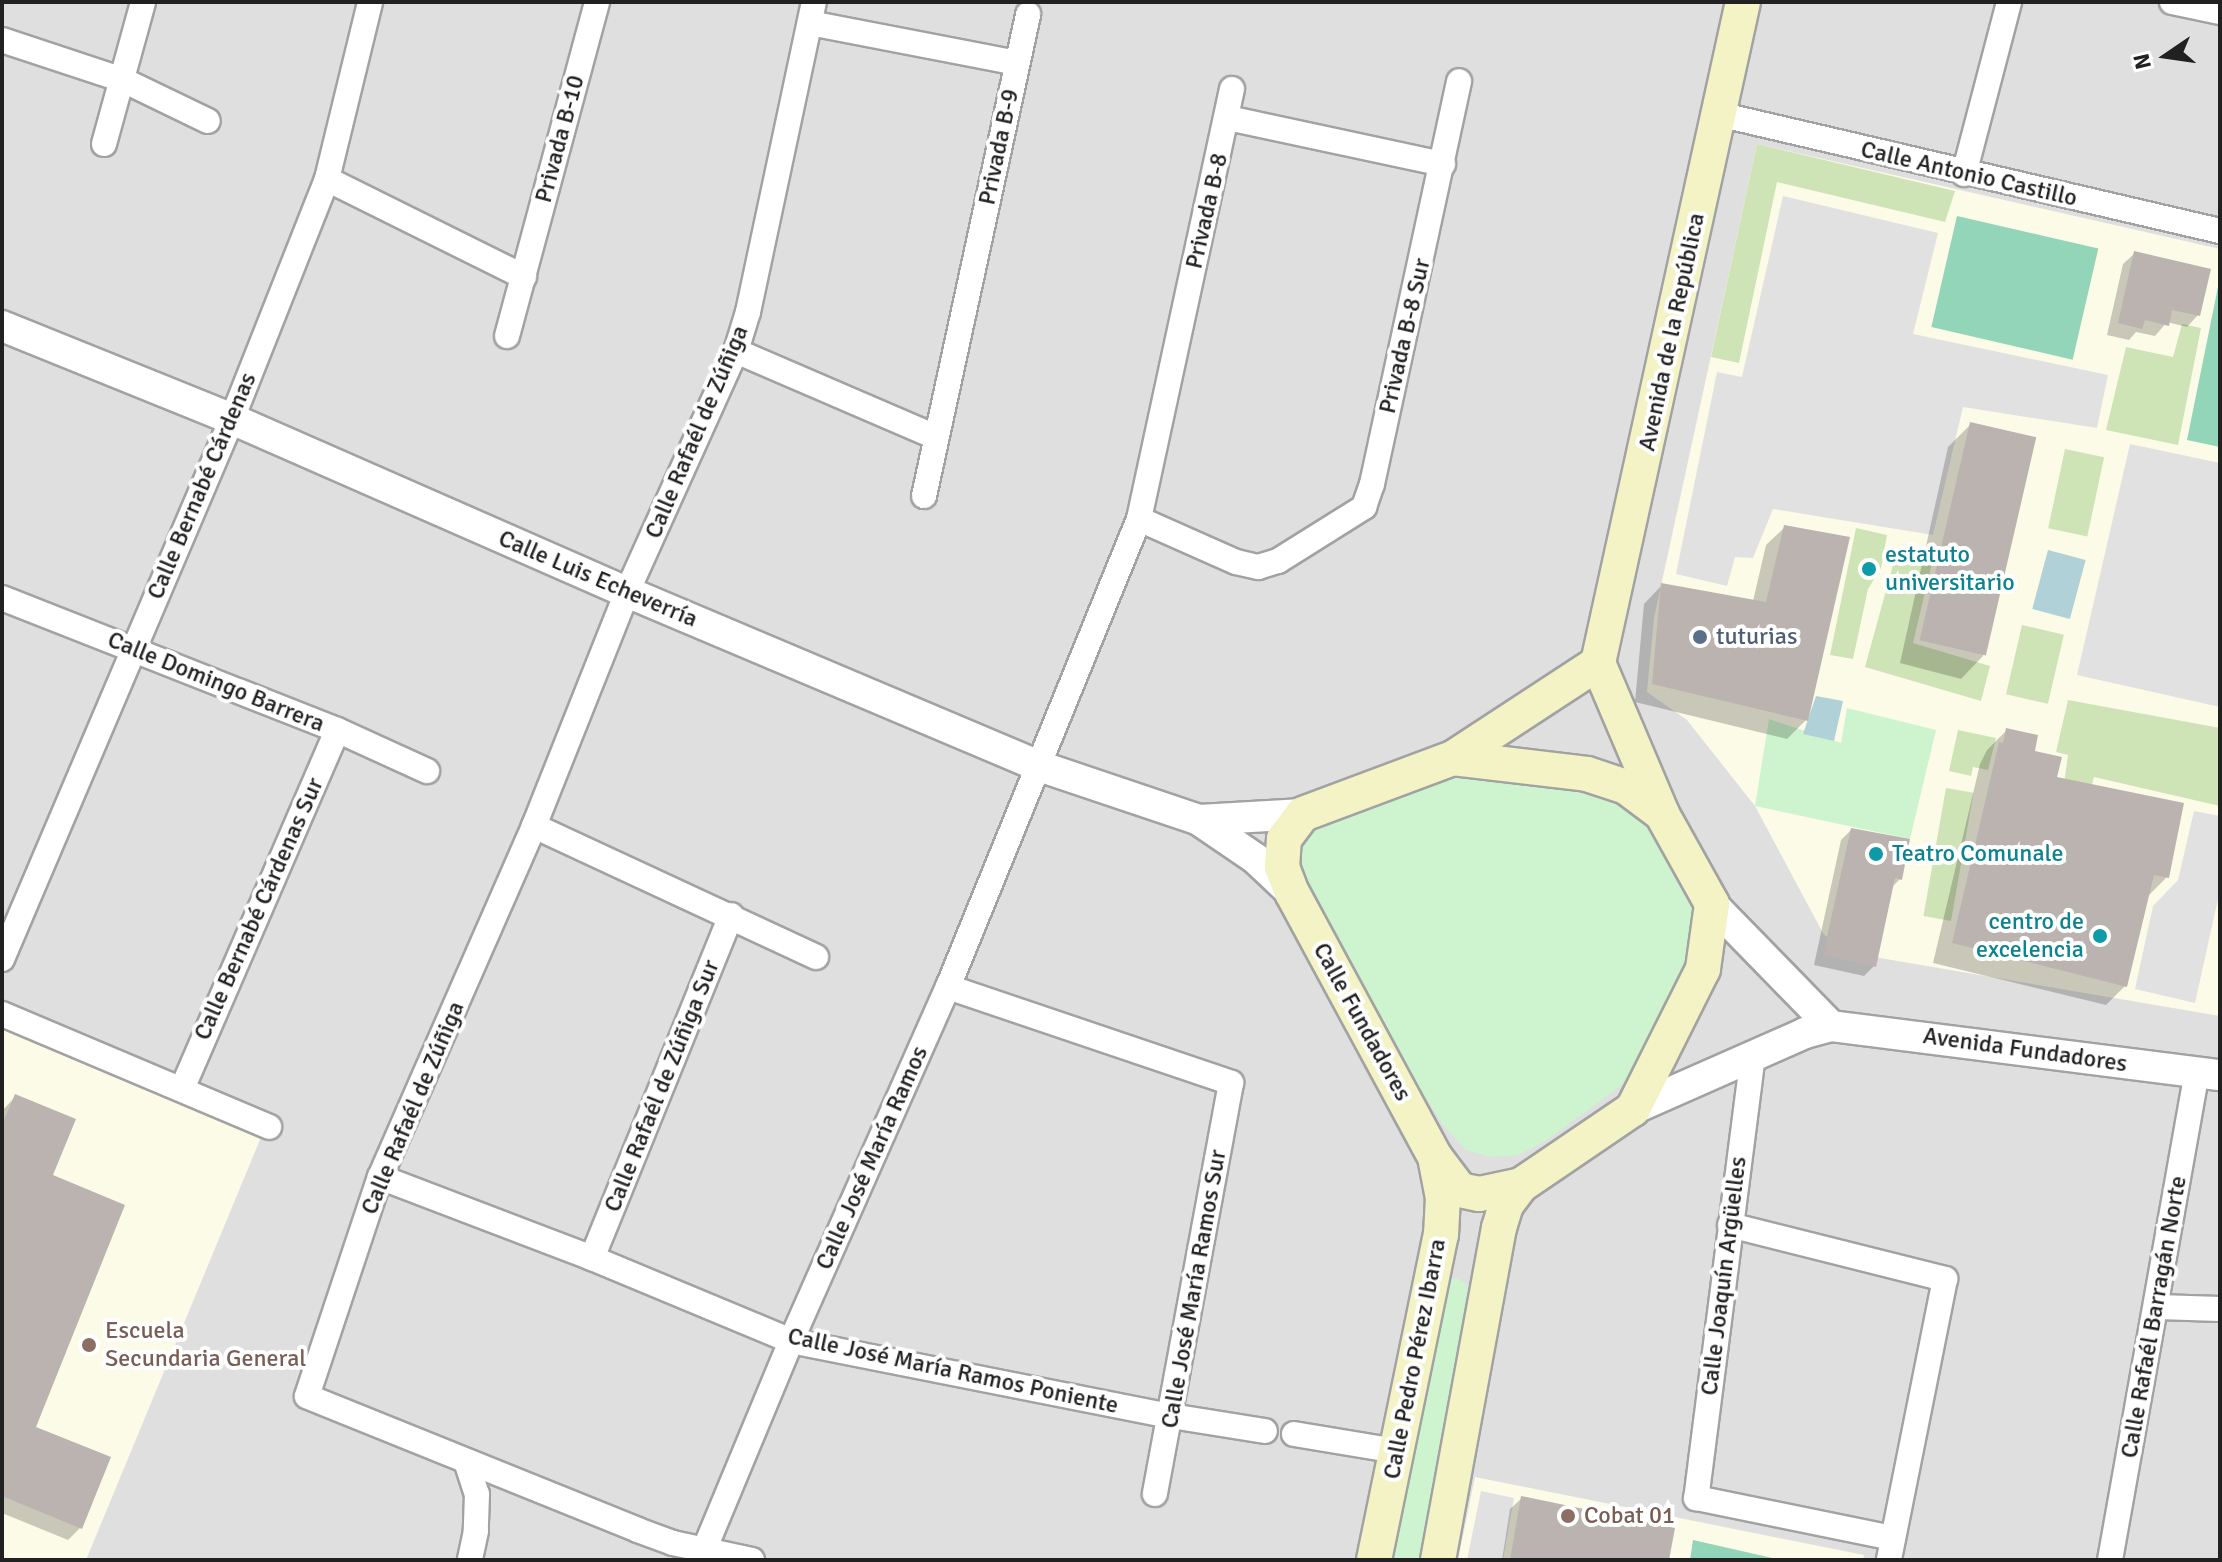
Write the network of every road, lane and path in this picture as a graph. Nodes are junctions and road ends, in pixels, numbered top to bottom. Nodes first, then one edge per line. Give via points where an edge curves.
1 (143, 2) edge
2 (370, 2) edge
3 (597, 2) edge
4 (1743, 2) edge
5 (2009, 2) edge
6 (2172, 2) edge
7 (2220, 12) edge
8 (812, 13) edge
9 (1028, 14) dead end
10 (2, 40) edge
11 (1017, 63) junction
12 (123, 80) junction
13 (1459, 81) dead end
14 (1232, 89) dead end
15 (1718, 114) junction
16 (1228, 118) junction
17 (208, 121) dead end
18 (104, 144) dead end
19 (1443, 164) junction
20 (1964, 174) junction
21 (327, 179) junction
22 (2220, 231) edge
23 (524, 277) junction
24 (2, 326) edge
25 (507, 336) dead end
26 (736, 351) junction
27 (232, 419) junction
28 (936, 437) junction
29 (924, 496) dead end
30 (1139, 519) junction
31 (627, 592) junction
32 (2, 598) edge
33 (133, 649) junction
34 (1598, 663) junction
35 (337, 730) junction
36 (1453, 758) junction
37 (1036, 765) junction
38 (427, 771) dead end
39 (1303, 814) junction
40 (1662, 814) junction
41 (1199, 820) junction
42 (534, 826) junction
43 (1292, 893) junction
44 (1712, 904) junction
45 (731, 915) junction
46 (816, 957) dead end
47 (2, 959) edge
48 (948, 987) junction
49 (2, 1014) edge
50 (1831, 1026) junction
51 (1753, 1055) junction
52 (2208, 1075) edge
53 (182, 1089) junction
54 (1633, 1109) junction
55 (269, 1127) dead end
56 (1435, 1157) junction
57 (380, 1177) junction
58 (1521, 1185) junction
59 (1730, 1225) junction
60 (592, 1258) junction
61 (1431, 1292) junction
62 (1484, 1304) junction
63 (2158, 1307) junction
64 (2220, 1309) edge
65 (791, 1341) junction
66 (1171, 1416) junction
67 (1265, 1431) dead end
68 (1294, 1434) dead end
69 (1397, 1451) junction
70 (466, 1461) junction
71 (1155, 1494) dead end
72 (1891, 1549) edge
73 (701, 1555) edge
74 (470, 1560) edge
75 (752, 1560) edge
76 (1374, 1560) edge
77 (1438, 1560) edge
78 (2110, 1560) edge

1 - 12 street
2 - 21 street, Calle Bernabé Cárdenas
3 - 23 street, Privada B-10
4 - 15 main road, Avenida de la República
5 - 20 street
6 - 7 street
8 - 11 street, Privada B-9
8 - 26 street, Calle Rafaél de Zúñiga
9 - 11 street
10 - 12 street
11 - 28 street, Privada B-9
12 - 17 street
12 - 18 street
13 - 19 street, Privada B-8 Sur
14 - 16 street, Privada B-8
15 - 20 street, Calle Antonio Castillo
15 - 34 main road, Avenida de la República
16 - 19 street
16 - 30 street, Privada B-8
19 - 30 street, Privada B-8 Sur via 1364,507 1278,561 1258,567
20 - 22 street, Calle Antonio Castillo
21 - 23 street
21 - 27 street, Calle Bernabé Cárdenas
23 - 25 street, Privada B-10
24 - 27 street, Calle Luis Echeverría
26 - 28 street
26 - 31 street, Calle Rafaél de Zúñiga
27 - 31 street, Calle Luis Echeverría
27 - 33 street, Calle Bernabé Cárdenas
28 - 29 street, Privada B-9
30 - 37 street, Privada B-8
31 - 37 street, Calle Luis Echeverría
31 - 42 street, Calle Rafaél de Zúñiga
32 - 33 street, Calle Domingo Barrera
33 - 35 street, Calle Domingo Barrera
33 - 47 street, Calle Bernabé Cárdenas
34 - 36 main road
34 - 40 main road
35 - 38 street, Calle Domingo Barrera
35 - 53 street, Calle Bernabé Cárdenas Sur
36 - 39 main road
36 - 40 main road via 1587,774 1626,787
37 - 41 street, Calle Luis Echeverría
37 - 48 street, Calle José María Ramos
39 - 41 street, Calle Luis Echeverría
39 - 43 main road, Calle Fundadores via 1284,839 1282,867
40 - 44 main road
41 - 43 street, Calle Luis Echeverría via 1256,859
42 - 45 street
42 - 57 street, Calle Rafaél de Zúñiga
43 - 56 main road, Calle Fundadores
44 - 50 street
44 - 54 main road, Calle Fundadores via 1703,969
45 - 46 street
45 - 60 street, Calle Rafaél de Zúñiga Sur
48 - 65 street, Calle José María Ramos
48 - 66 street, Calle José María Ramos Sur via 1231,1083
49 - 53 street
50 - 51 street, Calle Fundadores
50 - 52 street, Avenida Fundadores
51 - 54 street, Calle Fundadores
51 - 59 street, Calle Joaquín Argüelles
52 - 63 street, Calle Rafaél Barragán Norte
53 - 55 street
54 - 58 main road, Calle Fundadores
56 - 58 main road, Calle Fundadores via 1460,1190 1472,1194
56 - 61 main road, Calle Pedro Pérez Ibarra via 1444,1208
57 - 60 street, Calle José María Ramos Poniente
57 - 70 street, Calle Rafaél de Zúñiga via 307,1396
58 - 62 main road via 1506,1205
59 - 72 street, Calle Joaquín Argüelles via 1696,1498
59 - 72 street via 1945,1279
60 - 65 street, Calle José María Ramos Poniente
61 - 62 main road via 1443,1275 1463,1271 1480,1283
61 - 69 main road, Calle Pedro Pérez Ibarra
62 - 77 main road
63 - 64 street
63 - 78 street, Calle Rafaél Barragán Norte
65 - 66 street, Calle José María Ramos Poniente
65 - 73 street, Calle José María Ramos
66 - 67 street, Calle José María Ramos Poniente
66 - 71 street, Calle José María Ramos Sur
68 - 69 street
69 - 76 main road, Calle Pedro Pérez Ibarra
70 - 73 street
70 - 74 street via 477,1494
73 - 75 street

